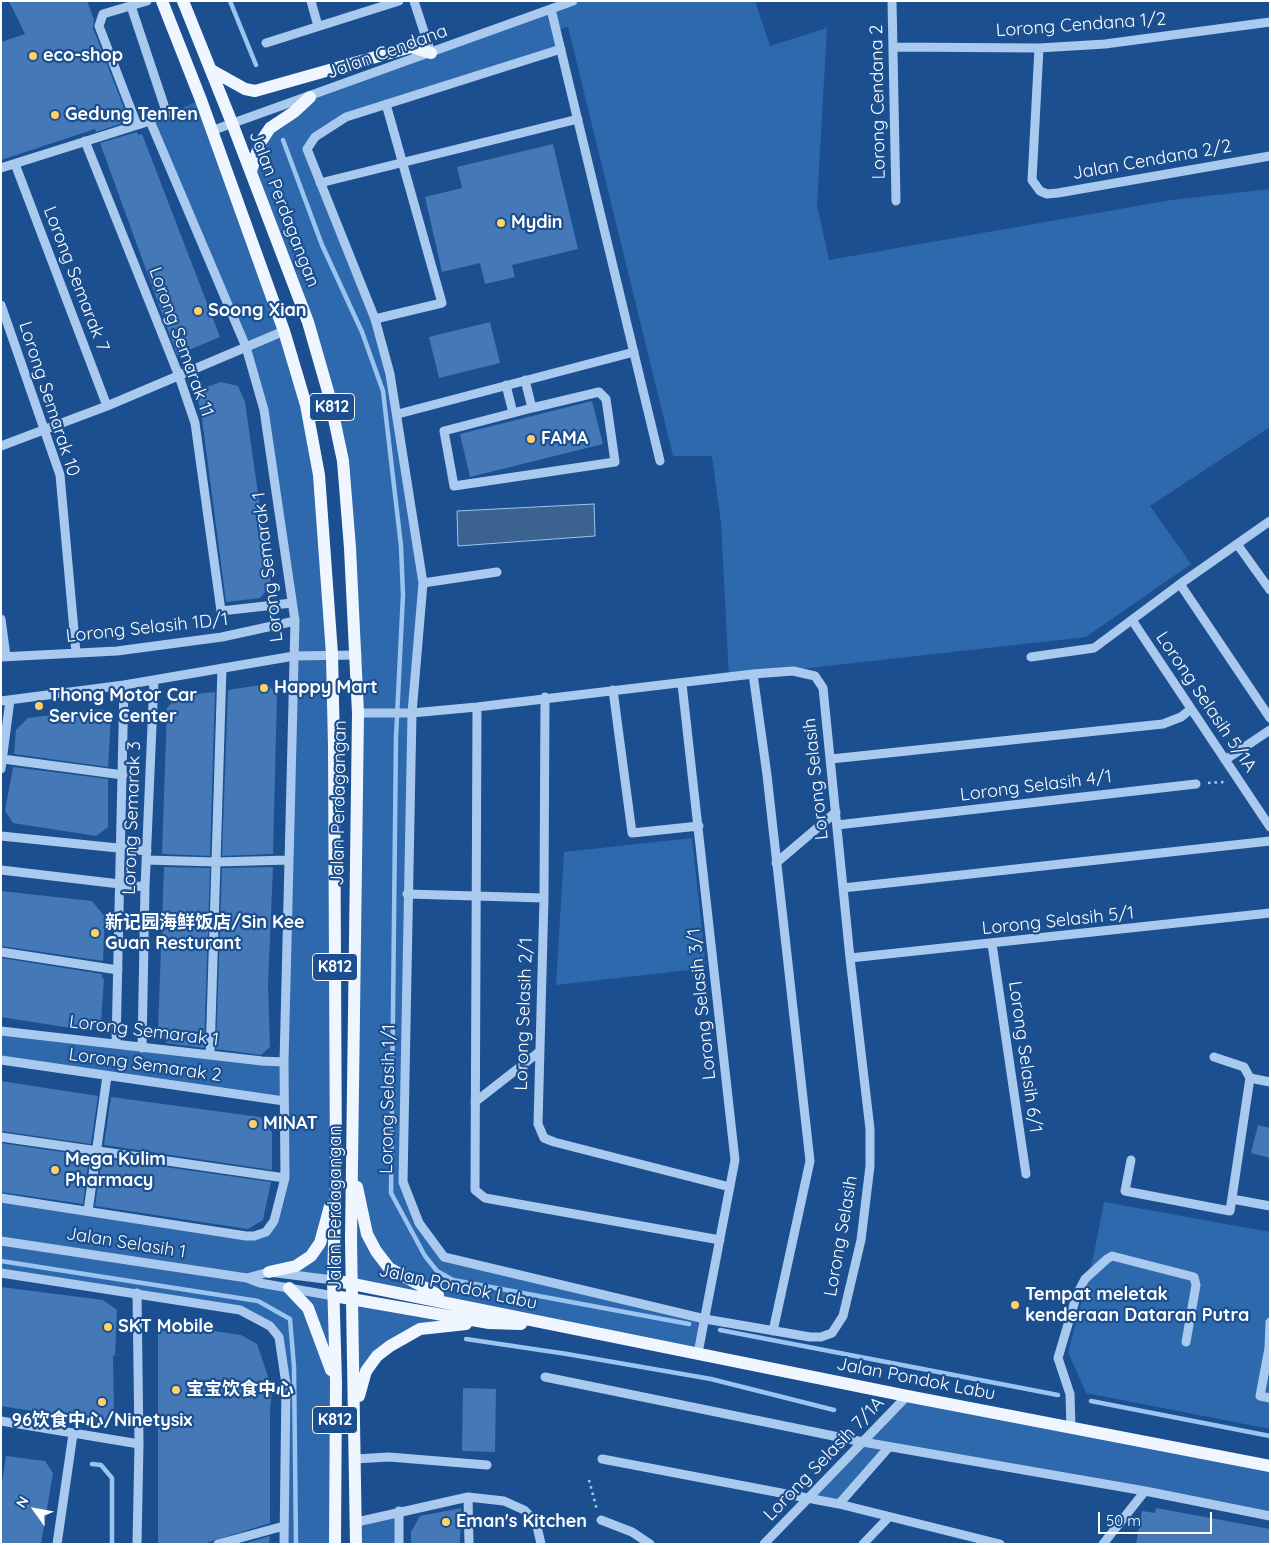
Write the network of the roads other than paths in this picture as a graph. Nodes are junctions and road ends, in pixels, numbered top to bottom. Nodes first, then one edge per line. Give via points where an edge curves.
1 (147, 1) edge
2 (162, 1) edge
3 (183, 1) edge
4 (311, 1) edge
5 (399, 1) edge
6 (414, 1) edge
7 (892, 1) edge
8 (568, 2) edge
9 (131, 6) junction
10 (551, 9) junction
11 (1270, 22) edge
12 (318, 26) junction
13 (266, 43) dead end
14 (893, 47) junction
15 (560, 48) junction
16 (1039, 48) junction
17 (431, 53) junction
18 (211, 70) junction
19 (310, 97) junction
20 (386, 104) junction
21 (167, 114) dead end
22 (578, 119) junction
23 (232, 123) junction
24 (138, 125) junction
25 (211, 131) junction
26 (85, 141) junction
27 (1270, 156) edge
28 (403, 163) junction
29 (15, 164) junction
30 (1, 168) edge
31 (250, 171) junction
32 (320, 183) junction
33 (896, 201) dead end
34 (1, 305) edge
35 (375, 319) junction
36 (284, 330) junction
37 (246, 347) junction
38 (634, 352) junction
39 (179, 376) junction
40 (525, 380) junction
41 (506, 385) junction
42 (107, 406) junction
43 (532, 408) junction
44 (513, 413) junction
45 (398, 414) junction
46 (44, 429) junction
47 (1, 446) edge
48 (660, 461) dead end
49 (1270, 521) edge
50 (1236, 544) junction
51 (497, 572) dead end
52 (423, 583) junction
53 (1180, 584) junction
54 (1270, 590) edge
55 (292, 603) junction
56 (1, 619) edge
57 (1132, 620) junction
58 (294, 621) junction
59 (76, 653) junction
60 (332, 654) junction
61 (356, 655) junction
62 (4, 656) edge
63 (294, 656) junction
64 (1031, 657) dead end
65 (222, 668) junction
66 (753, 674) junction
67 (154, 680) junction
68 (682, 684) junction
69 (124, 685) junction
70 (612, 690) junction
71 (545, 697) junction
72 (6, 701) edge
73 (478, 707) junction
74 (1191, 709) junction
75 (412, 712) junction
76 (358, 713) junction
77 (1270, 718) edge
78 (1270, 730) edge
79 (831, 759) junction
80 (1225, 760) junction
81 (2, 764) edge
82 (123, 775) junction
83 (1196, 784) road end
84 (836, 812) junction
85 (837, 825) junction
86 (698, 826) junction
87 (1270, 827) edge
88 (1, 836) edge
89 (1270, 841) edge
90 (122, 849) junction
91 (147, 855) junction
92 (288, 860) junction
93 (216, 862) junction
94 (776, 863) junction
95 (1, 870) edge
96 (121, 884) junction
97 (145, 887) junction
98 (843, 888) junction
99 (407, 894) junction
100 (478, 896) junction
101 (544, 898) junction
102 (1270, 913) edge
103 (992, 944) junction
104 (1, 952) edge
105 (850, 958) junction
106 (118, 970) junction
107 (1, 1030) edge
108 (116, 1044) junction
109 (142, 1048) junction
110 (538, 1052) junction
111 (210, 1055) junction
112 (1214, 1057) dead end
113 (1, 1060) edge
114 (284, 1062) junction
115 (107, 1076) junction
116 (1250, 1078) junction
117 (1270, 1082) edge
118 (284, 1101) junction
119 (475, 1102) junction
120 (1, 1138) edge
121 (96, 1150) junction
122 (1131, 1160) dead end
123 (352, 1164) junction
124 (1026, 1174) dead end
125 (285, 1178) junction
126 (336, 1184) junction
127 (730, 1187) junction
128 (1, 1198) edge
129 (1232, 1199) junction
130 (1270, 1206) edge
131 (88, 1211) junction
132 (720, 1240) junction
133 (1, 1241) edge
134 (269, 1272) junction
135 (1, 1273) edge
136 (247, 1278) junction
137 (333, 1280) junction
138 (353, 1283) junction
139 (288, 1288) junction
140 (137, 1293) junction
141 (334, 1296) junction
142 (354, 1300) junction
143 (488, 1317) junction
144 (705, 1319) junction
145 (1270, 1322) edge
146 (773, 1331) junction
147 (832, 1333) joint
148 (1186, 1342) dead end
149 (698, 1353) junction
150 (545, 1377) dead end
151 (336, 1382) junction
152 (907, 1396) junction
153 (1270, 1398) edge
154 (1, 1421) edge
155 (354, 1428) junction
156 (1071, 1428) junction
157 (73, 1434) junction
158 (862, 1442) junction
159 (139, 1444) junction
160 (889, 1447) junction
161 (355, 1459) junction
162 (602, 1459) dead end
163 (487, 1465) dead end
164 (1270, 1466) edge
165 (1145, 1491) junction
166 (468, 1498) junction
167 (808, 1498) junction
168 (839, 1504) junction
169 (399, 1511) junction
170 (1270, 1516) edge
171 (888, 1518) junction
172 (601, 1520) road end
173 (356, 1522) junction
174 (284, 1526) junction
175 (57, 1544) edge
176 (137, 1544) edge
177 (218, 1544) edge
178 (284, 1544) edge
179 (335, 1544) edge
180 (356, 1544) edge
181 (399, 1544) edge
182 (469, 1544) edge
183 (541, 1544) edge
184 (650, 1544) edge
185 (764, 1544) edge
186 (864, 1544) edge
187 (1000, 1544) edge
188 (1103, 1544) edge

1 - 9 street
2 - 25 main road, Jalan Perdagangan / K812
3 - 18 main road, Jalan Perdagangan / K812
4 - 12 street
5 - 12 street
6 - 17 street
7 - 14 street, Lorong Cendana 2
8 - 10 street, Jalan Cendana
9 - 21 street
9 - 24 street via 103,14 99,26
10 - 15 street
10 - 17 street, Jalan Cendana
11 - 16 street, Lorong Cendana 1/2 via 1115,42
12 - 13 street
14 - 16 street, Lorong Cendana 1/2
14 - 33 street, Lorong Cendana 2
15 - 20 street
15 - 22 street
16 - 27 street, Jalan Cendana 2/2 via 1032,180 1040,191 1058,193
17 - 18 main road via 411,47 255,91 245,89
17 - 19 street, Jalan Cendana
18 - 23 main road, Jalan Perdagangan / K812
19 - 23 street, Jalan Cendana
19 - 31 main road via 270,128 260,143
20 - 28 street
20 - 32 street, Lorong Selasih 1/1 via 346,117 315,137 307,149
22 - 28 street
22 - 38 street
23 - 25 street, Jalan Cendana
23 - 31 main road, Jalan Perdagangan / K812
24 - 26 street
24 - 37 street, Lorong Semarak 1 via 150,120
25 - 36 main road, Jalan Perdagangan / K812
26 - 29 street
26 - 39 street, Lorong Semarak 11
28 - 32 street
28 - 35 street via 442,303
29 - 30 street
29 - 42 street, Lorong Semarak 7
31 - 61 main road, Jalan Perdagangan / K812 via 308,322 329,395 343,461
32 - 35 street, Lorong Selasih 1/1
34 - 46 street, Lorong Semarak 10
35 - 45 street, Lorong Selasih 1/1
36 - 37 street
36 - 60 main road, Jalan Perdagangan / K812 via 306,405 319,475
37 - 39 street
37 - 55 street, Lorong Semarak 1 via 264,410
38 - 40 street
38 - 48 street
39 - 42 street
39 - 55 street, Lorong Semarak 11 via 195,422 221,611
40 - 41 street
40 - 43 street
41 - 44 street
41 - 45 street
42 - 46 street
43 - 44 street
43 - 44 street via 599,392 606,399 615,462 454,486 444,431
45 - 52 street, Lorong Selasih 1/1
46 - 47 street
46 - 59 street, Lorong Semarak 10 via 60,475
49 - 50 street
50 - 53 street
50 - 54 street
51 - 52 street
52 - 75 street, Lorong Selasih 1/1
53 - 57 street
53 - 77 street
55 - 58 street, Lorong Semarak 1
56 - 62 street
57 - 64 street via 1094,648
57 - 74 street, Lorong Selasih 5/1A
58 - 59 street, Lorong Selasih 1D/1 via 222,637
58 - 63 street, Lorong Semarak 1
59 - 62 street, Lorong Selasih 1D/1
60 - 61 street
60 - 63 street
60 - 126 main road, Jalan Perdagangan / K812
61 - 76 main road, Jalan Perdagangan / K812
63 - 65 street
63 - 92 street, Lorong Semarak 1
65 - 67 street
65 - 93 street
66 - 68 street, Lorong Selasih
66 - 79 street, Lorong Selasih via 793,671 815,676 823,688
66 - 94 street
67 - 69 street
67 - 91 street, Lorong Semarak 3
68 - 70 street, Lorong Selasih
68 - 86 street, Lorong Selasih 3/1
69 - 72 street
69 - 82 street
70 - 71 street, Lorong Selasih
70 - 86 street via 632,832
71 - 73 street, Lorong Selasih
71 - 101 street, Lorong Selasih 2/1
72 - 81 street
73 - 75 street, Lorong Selasih
73 - 100 street
74 - 79 street via 1163,724
74 - 80 street, Lorong Selasih 5/1A
75 - 76 street, Lorong Selasih
75 - 99 street, Lorong Selasih 1/1
76 - 123 main road, Jalan Perdagangan / K812
78 - 80 street
79 - 84 street, Lorong Selasih
80 - 87 street, Lorong Selasih 5/1A
81 - 82 street
82 - 90 street
83 - 85 street, Lorong Selasih 4/1
84 - 85 street, Lorong Selasih
84 - 94 street
85 - 98 street, Lorong Selasih
86 - 127 street, Lorong Selasih 3/1 via 735,1160
88 - 90 street
89 - 98 street
90 - 91 street
90 - 96 street
91 - 93 street
91 - 97 street, Lorong Semarak 3
92 - 93 street
92 - 114 street, Lorong Semarak 1
93 - 111 street
94 - 146 street via 810,1161
95 - 96 street
96 - 97 street
96 - 106 street
97 - 109 street, Lorong Semarak 3
98 - 105 street, Lorong Selasih
99 - 100 street
99 - 144 street, Lorong Selasih 1/1 via 404,1182 419,1223 444,1257
100 - 101 street
100 - 119 street
101 - 110 street, Lorong Selasih 2/1
102 - 103 street, Lorong Selasih 5/1
103 - 105 street, Lorong Selasih 5/1
103 - 124 street, Lorong Selasih 6/1
104 - 106 street
105 - 147 street, Lorong Selasih via 870,1129 870,1166 861,1240 843,1316
106 - 108 street
107 - 108 street, Lorong Semarak 1
108 - 109 street, Lorong Semarak 1
109 - 111 street, Lorong Semarak 1
110 - 119 street
110 - 127 street, Lorong Selasih 2/1 via 538,1124 544,1138
111 - 114 street, Lorong Semarak 1
112 - 116 street via 1244,1067
113 - 115 street, Lorong Semarak 2
114 - 118 street, Lorong Semarak 1
115 - 118 street, Lorong Semarak 2
115 - 121 street
116 - 117 street
116 - 129 street
118 - 125 street, Lorong Semarak 1
119 - 132 street via 475,1190 485,1198
120 - 121 street
121 - 125 street
121 - 131 street
122 - 129 street via 1125,1191 1230,1211
123 - 138 main road, Jalan Perdagangan / K812
123 - 143 main road via 368,1234 389,1268 418,1286
125 - 131 street, Lorong Semarak 1 via 274,1221 266,1232 254,1236
126 - 134 main road via 320,1244 311,1256 296,1266
126 - 137 main road, Jalan Perdagangan / K812
127 - 132 street, Lorong Selasih 3/1
128 - 131 street, Lorong Semarak 1
129 - 130 street
132 - 144 street, Lorong Selasih 3/1
133 - 136 street, Jalan Selasih 1
134 - 136 street, Jalan Selasih 1
134 - 137 street, Jalan Selasih 1
135 - 140 street
136 - 139 street, Jalan Selasih 1
137 - 138 main road, Jalan Pondok Labu
137 - 141 main road, Jalan Perdagangan / K812
138 - 142 main road, Jalan Perdagangan / K812
138 - 143 main road, Jalan Pondok Labu
139 - 141 street, Jalan Selasih 1
139 - 151 main road via 308,1308
140 - 159 street
140 - 174 street via 240,1310 270,1326 279,1337 286,1384
141 - 142 main road, Jalan Pondok Labu
141 - 151 main road, Jalan Perdagangan / K812
142 - 143 main road, Jalan Pondok Labu
142 - 155 main road, Jalan Perdagangan / K812
143 - 149 main road, Jalan Pondok Labu via 555,1325
143 - 155 main road via 420,1329 377,1356 366,1371
144 - 146 street, Lorong Selasih 1/1
144 - 149 street, Lorong Selasih 3/1
145 - 153 street via 1260,1396
146 - 147 street, Lorong Selasih 1/1 via 821,1337
148 - 156 street via 1196,1285 1194,1277 1112,1256 1107,1259 1085,1279 1077,1294 1058,1358 1070,1394
149 - 152 main road, Jalan Pondok Labu
150 - 158 street
151 - 179 main road, Jalan Perdagangan / K812
152 - 156 main road, Jalan Pondok Labu
152 - 158 street, Lorong Selasih 7/1A
154 - 157 street
155 - 161 main road, Jalan Perdagangan / K812
156 - 164 main road, Jalan Pondok Labu
157 - 159 street
157 - 175 street
158 - 160 street
158 - 167 street, Lorong Selasih 7/1A
159 - 176 street
160 - 165 street
160 - 168 street
161 - 163 street via 389,1458
161 - 173 main road, Jalan Perdagangan / K812
162 - 167 street
165 - 170 street
165 - 188 street
166 - 169 street
166 - 182 street
166 - 183 street via 504,1501 524,1510 536,1522
167 - 168 street
167 - 185 street, Lorong Selasih 7/1A
168 - 171 street
169 - 173 street
169 - 181 street
171 - 186 street
171 - 187 street
172 - 184 street via 632,1532
173 - 180 main road, Jalan Perdagangan / K812
174 - 177 street
174 - 178 street

